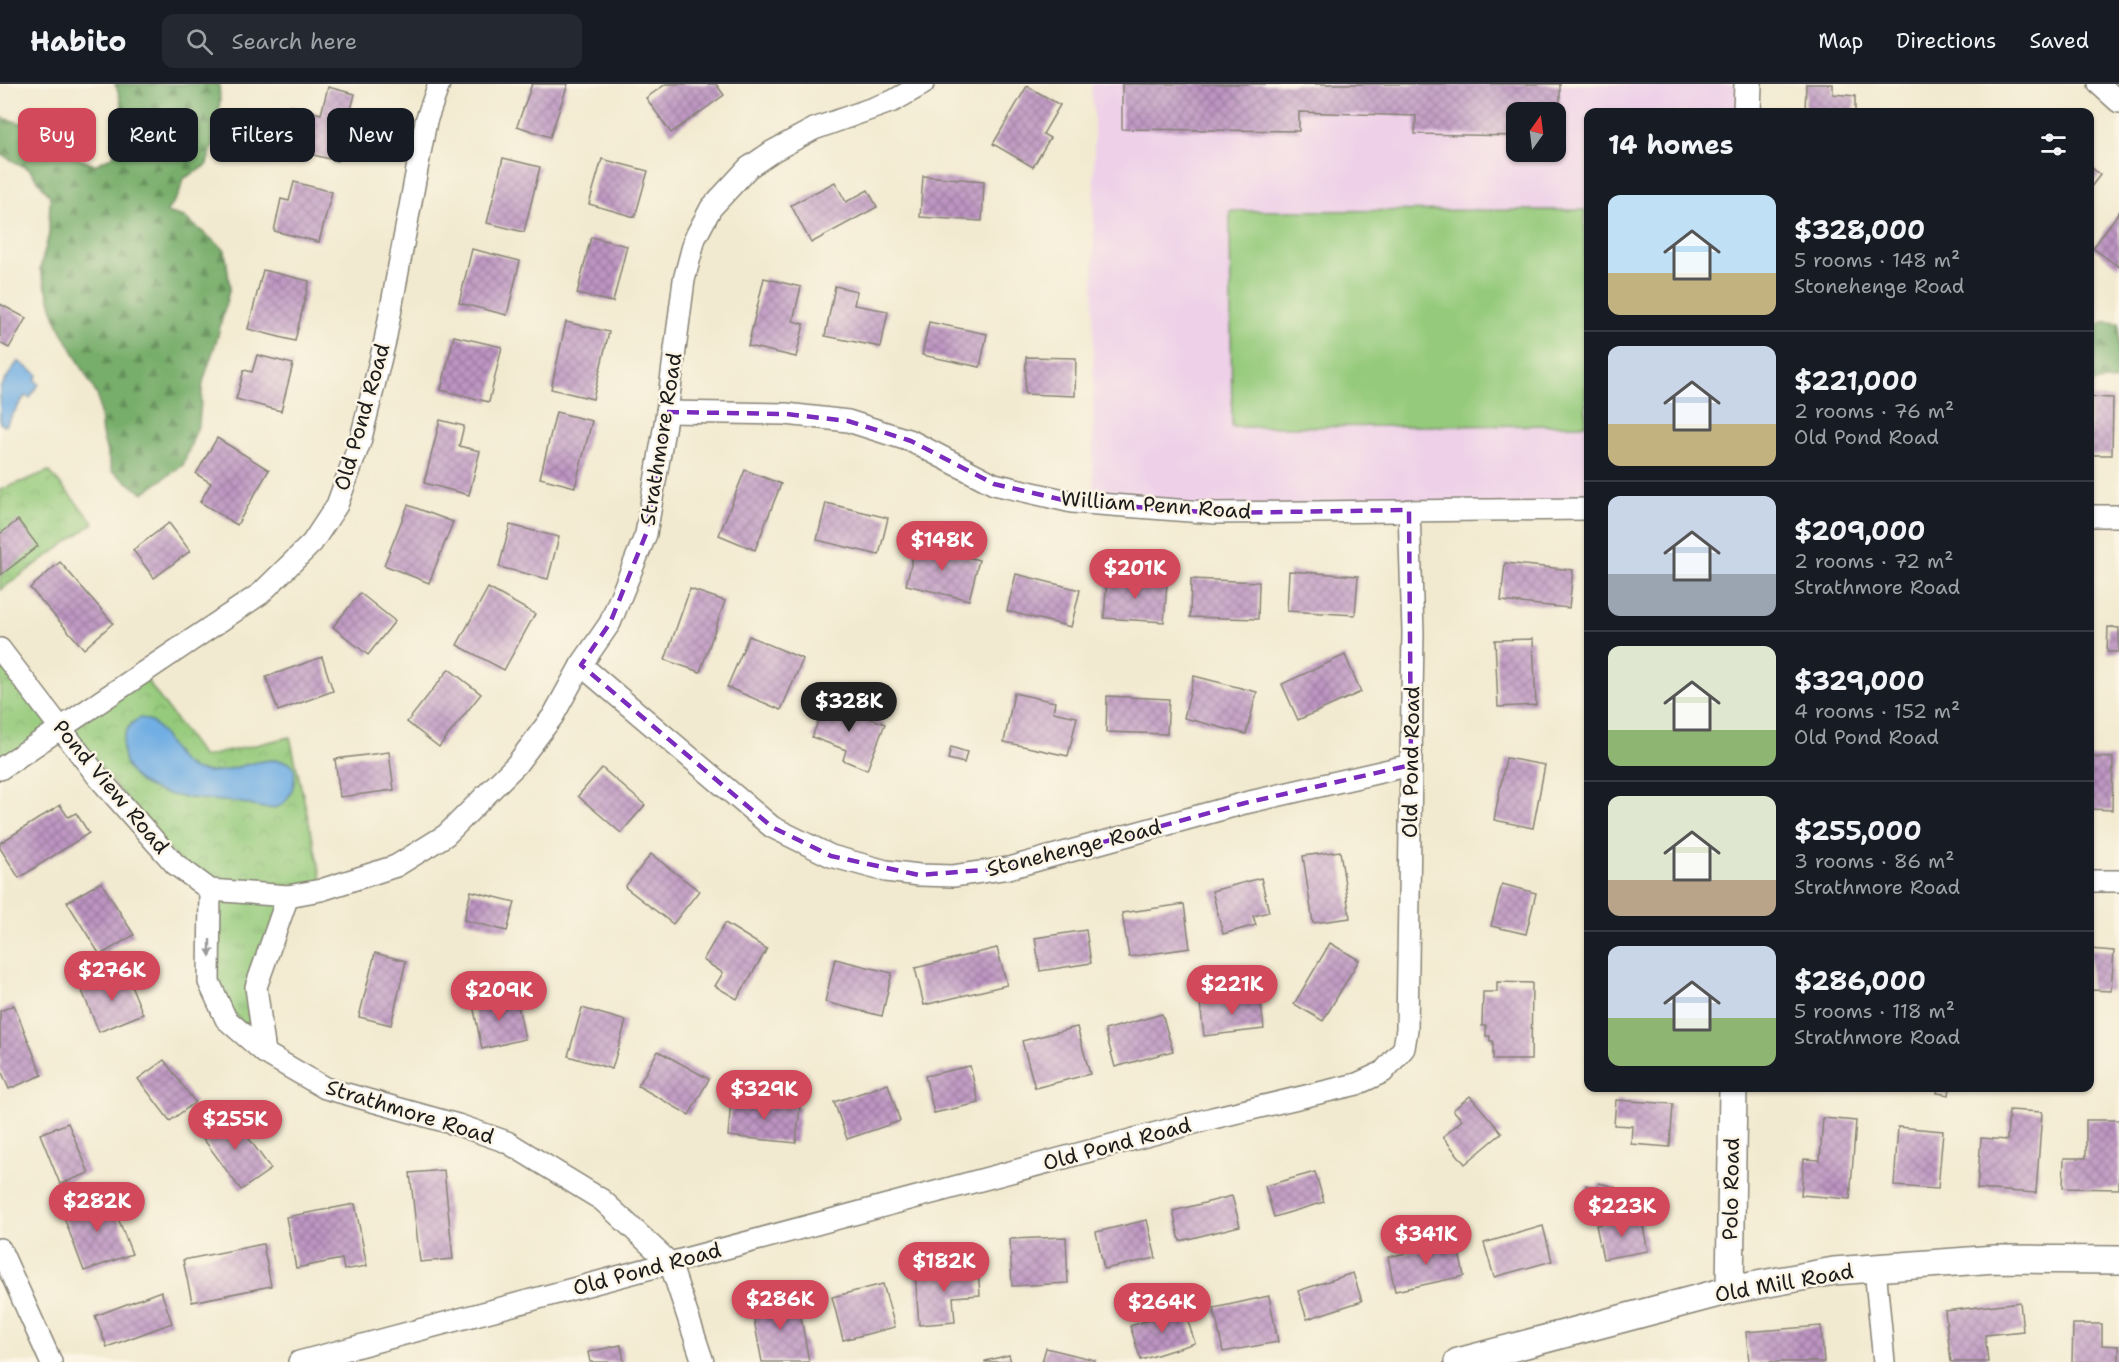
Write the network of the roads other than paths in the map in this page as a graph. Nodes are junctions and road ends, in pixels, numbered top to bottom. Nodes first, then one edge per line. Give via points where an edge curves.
1 (440, 84) edge
2 (923, 84) edge
3 (1748, 84) edge
4 (2099, 84) edge
5 (2119, 102) edge
6 (1747, 108) edge
7 (667, 412) junction
8 (1584, 509) edge
9 (1409, 510) junction
10 (2094, 516) edge
11 (2119, 516) edge
12 (0, 649) edge
13 (581, 665) junction
14 (62, 729) junction
15 (1411, 765) junction
16 (0, 769) edge
17 (2094, 881) edge
18 (2119, 881) edge
19 (210, 890) junction
20 (288, 896) junction
21 (265, 1053) junction
22 (1733, 1092) edge
23 (0, 1249) edge
24 (2119, 1260) edge
25 (670, 1263) junction
26 (1875, 1268) junction
27 (1730, 1290) junction
28 (51, 1362) edge
29 (299, 1362) edge
30 (703, 1362) edge
31 (1458, 1362) edge
32 (1884, 1362) edge

1 - 14 street, Old Pond Road via 426,122 385,341 360,442 337,505 312,543 260,594
2 - 7 street, Strathmore Road via 893,101 814,129 773,151 748,168 711,208 695,238 684,280
3 - 6 street
4 - 5 street
7 - 9 street, William Penn Road via 786,414 848,421 911,441 994,484 1072,502 1216,513
7 - 13 street, Strathmore Road via 646,534 610,623
8 - 9 street, William Penn Road
9 - 15 street, Old Pond Road via 1413,632
10 - 11 street
12 - 14 street, Pond View Road
13 - 15 street, Stonehenge Road via 772,826 831,856 886,871 919,875 953,876 1009,868 1245,803
13 - 20 street, Strathmore Road via 554,716 516,765 446,835 396,866 321,890
14 - 16 street, Old Pond Road
14 - 19 street, Pond View Road via 98,777 175,864
15 - 25 street, Old Pond Road via 1407,1029 1404,1048 1383,1072 1357,1084
17 - 18 street
19 - 20 street, Strathmore Road
19 -> 21 street, Strathmore Road via 210,982 226,1019
20 - 21 street via 256,987
21 - 25 street, Strathmore Road via 325,1088 507,1142 602,1200
22 - 27 street, Polo Road
23 - 28 street
24 - 26 street, Old Mill Road via 1995,1259
25 - 29 street, Old Pond Road
25 - 30 street, Strathmore Road
26 - 27 street, Old Mill Road via 1834,1271
26 - 32 street
27 - 31 street, Old Mill Road

